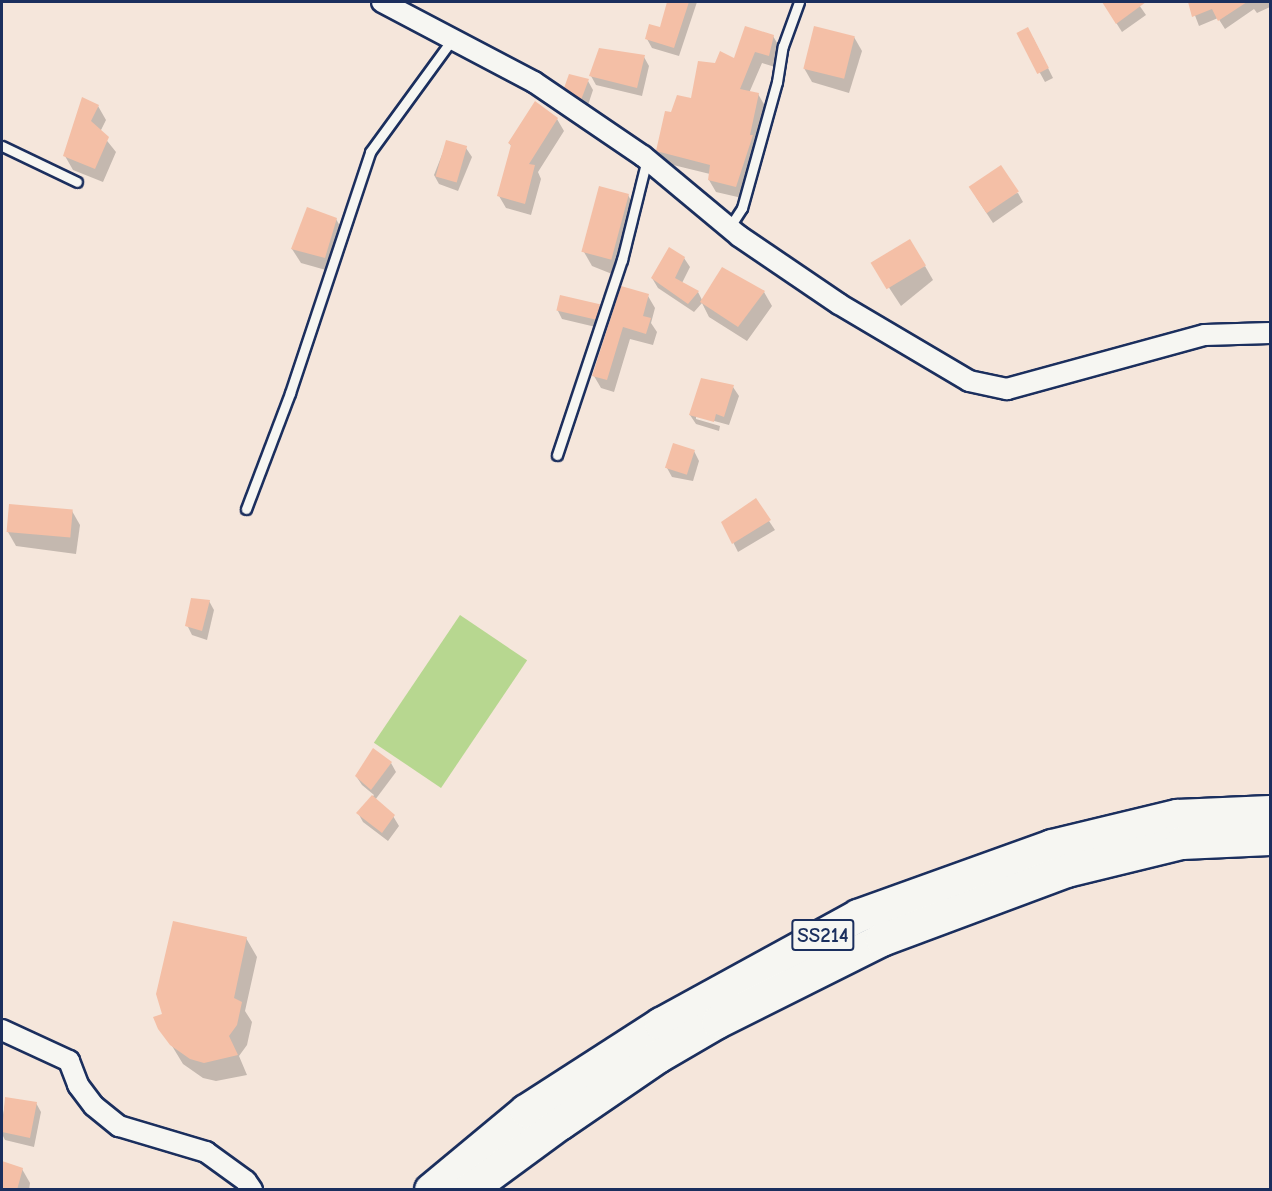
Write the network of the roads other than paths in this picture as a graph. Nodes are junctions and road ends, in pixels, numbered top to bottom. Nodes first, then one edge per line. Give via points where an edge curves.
1 (382, 2) edge
2 (799, 2) edge
3 (453, 38) junction
4 (2, 146) edge
5 (647, 159) junction
6 (76, 182) dead end
7 (729, 228) junction
8 (1270, 333) edge
9 (557, 455) dead end
10 (246, 509) dead end
11 (1270, 812) edge
12 (1270, 839) edge
13 (2, 1029) edge
14 (252, 1190) edge
15 (431, 1190) edge
16 (470, 1190) edge

1 - 3 street
2 - 7 lane via 783,46 777,82 742,208
3 - 5 street via 534,82
3 - 10 lane via 370,152 290,393
4 - 6 lane
5 - 7 street
5 - 9 lane via 622,260
7 - 8 street via 839,304 969,381 1007,389 1205,335
11 - 15 highway, SS214 via 1177,816 1052,846 858,916 661,1024 526,1111
12 - 16 highway, SS214 via 1182,843 1067,871 882,940 718,1022 658,1057
13 - 14 street via 69,1061 78,1085 93,1106 119,1126 206,1152 246,1181

